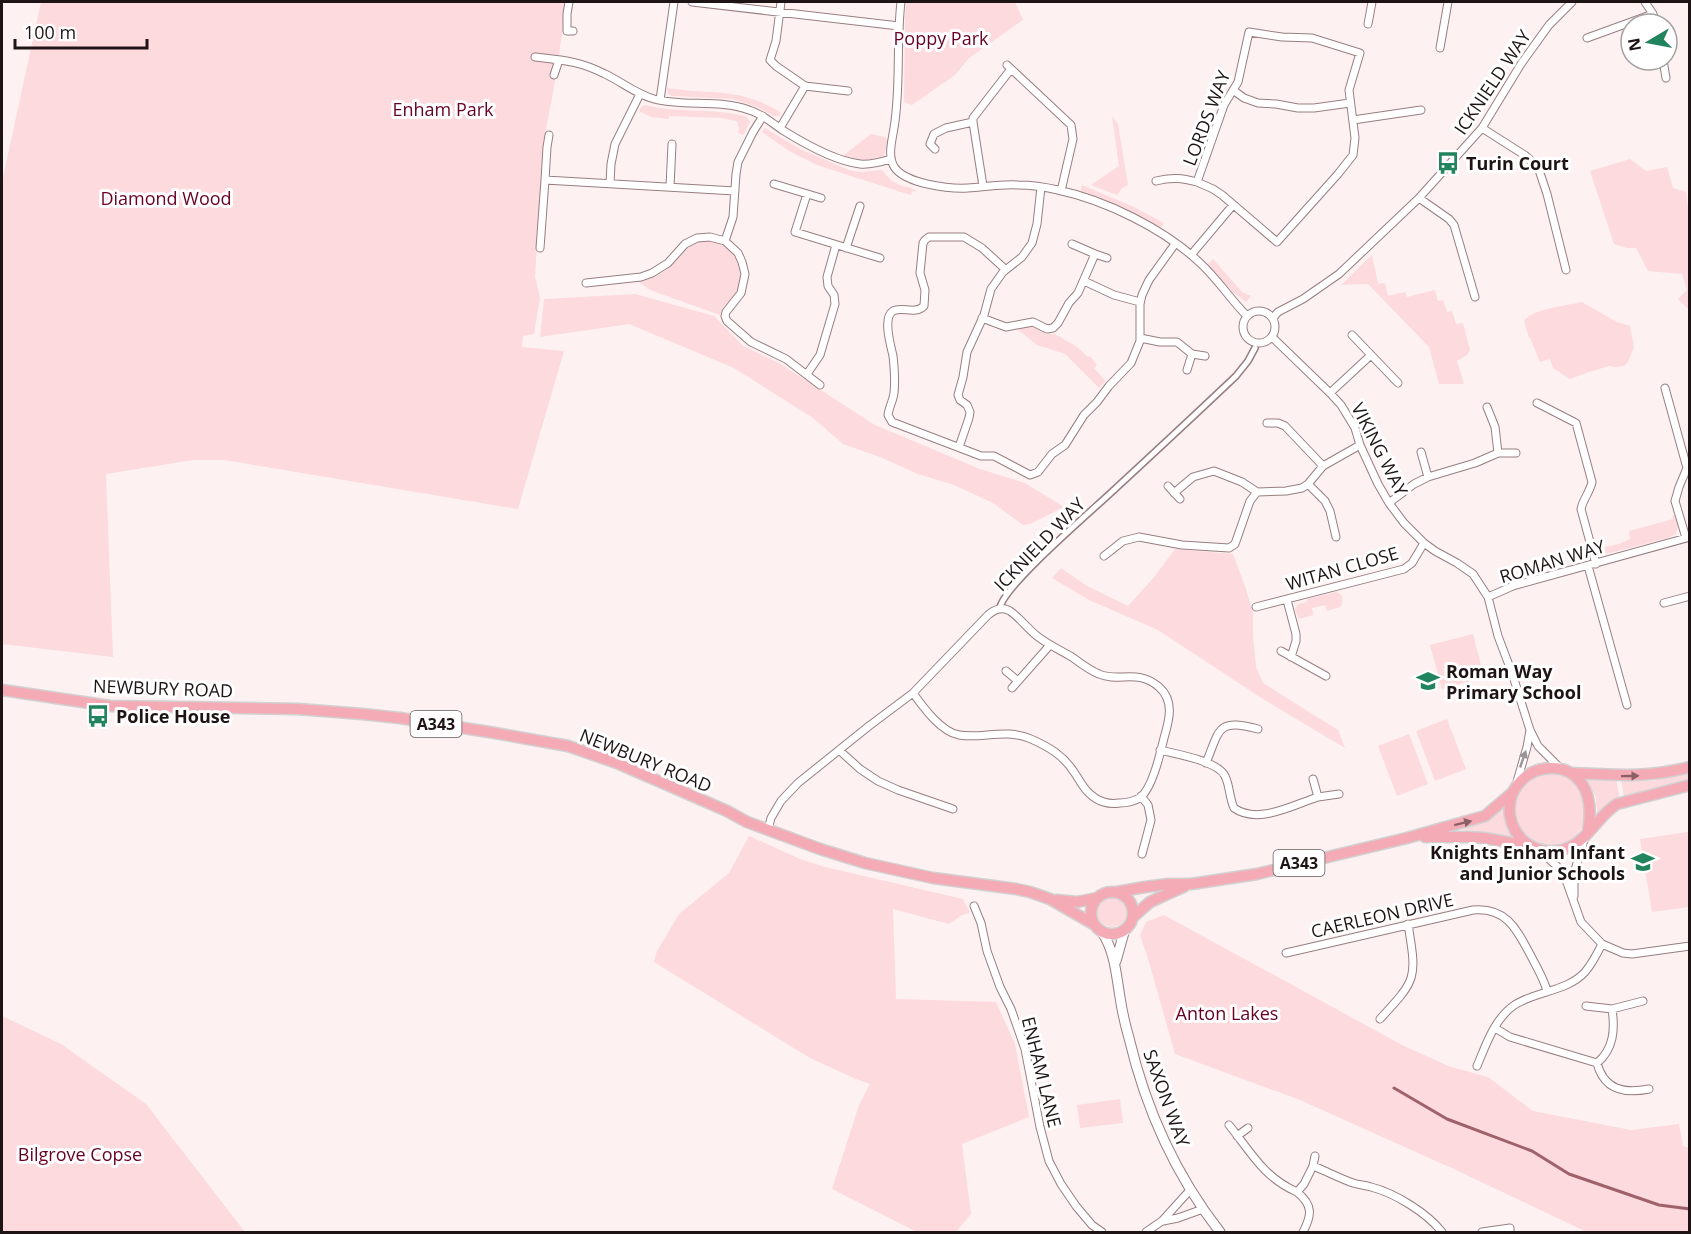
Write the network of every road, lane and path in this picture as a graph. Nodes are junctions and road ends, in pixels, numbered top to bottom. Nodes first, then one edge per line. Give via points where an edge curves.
1 (569, 2) edge
2 (674, 2) edge
3 (692, 2) edge
4 (781, 2) edge
5 (901, 2) edge
6 (1372, 2) edge
7 (1448, 2) edge
8 (1572, 2) edge
9 (780, 12) junction
10 (1368, 24) dead end
11 (899, 26) junction
12 (1619, 26) edge
13 (573, 32) dead end
14 (1587, 38) dead end
15 (1440, 48) dead end
16 (535, 57) dead end
17 (558, 60) junction
18 (1665, 72) edge
19 (554, 75) dead end
20 (1666, 78) dead end
21 (805, 86) junction
22 (1233, 90) junction
23 (848, 91) dead end
24 (640, 94) junction
25 (660, 100) junction
26 (1350, 103) junction
27 (1421, 110) dead end
28 (763, 116) junction
29 (1353, 120) junction
30 (973, 122) junction
31 (780, 128) junction
32 (1482, 128) junction
33 (549, 135) dead end
34 (672, 144) dead end
35 (935, 149) dead end
36 (891, 159) junction
37 (545, 180) junction
38 (1155, 181) dead end
39 (1197, 182) junction
40 (610, 183) junction
41 (774, 184) dead end
42 (983, 186) junction
43 (670, 187) junction
44 (1041, 187) junction
45 (1061, 190) junction
46 (735, 191) junction
47 (807, 194) junction
48 (821, 198) dead end
49 (1419, 198) junction
50 (860, 206) dead end
51 (1233, 206) junction
52 (725, 241) junction
53 (1071, 244) dead end
54 (1175, 244) junction
55 (836, 245) junction
56 (540, 248) dead end
57 (846, 248) junction
58 (1095, 254) junction
59 (1191, 255) junction
60 (880, 258) dead end
61 (1107, 258) dead end
62 (1005, 269) junction
63 (1566, 270) dead end
64 (1084, 281) junction
65 (586, 283) dead end
66 (1475, 297) dead end
67 (1140, 302) junction
68 (1247, 316) junction
69 (982, 318) junction
70 (1272, 318) junction
71 (1352, 336) dead end
72 (1272, 337) junction
73 (1140, 338) junction
74 (1255, 348) dead end
75 (1192, 354) junction
76 (1371, 355) junction
77 (1206, 356) dead end
78 (1187, 370) dead end
79 (807, 374) junction
80 (1398, 383) dead end
81 (820, 385) dead end
82 (1665, 388) dead end
83 (1330, 393) junction
84 (1537, 403) dead end
85 (1486, 407) dead end
86 (1267, 423) dead end
87 (1360, 445) junction
88 (959, 447) junction
89 (1421, 452) dead end
90 (1498, 453) junction
91 (1516, 453) dead end
92 (1323, 466) junction
93 (1428, 477) junction
94 (1308, 484) junction
95 (1168, 486) dead end
96 (1257, 492) junction
97 (1389, 503) junction
98 (1336, 537) dead end
99 (1688, 537) edge
100 (1424, 543) junction
101 (1104, 556) dead end
102 (1592, 565) junction
103 (1689, 596) edge
104 (1488, 597) junction
105 (1287, 600) junction
106 (1664, 603) dead end
107 (1256, 607) dead end
108 (1000, 608) junction
109 (1050, 645) junction
110 (1281, 651) dead end
111 (1291, 657) junction
112 (1006, 671) dead end
113 (1326, 676) dead end
114 (1018, 681) junction
115 (1012, 688) dead end
116 (2, 690) edge
117 (913, 693) junction
118 (1627, 705) dead end
119 (1258, 729) dead end
120 (1530, 730) junction
121 (839, 750) junction
122 (1160, 750) junction
123 (1206, 763) junction
124 (1689, 767) edge
125 (1560, 769) junction
126 (1572, 773) junction
127 (1313, 779) dead end
128 (1689, 785) edge
129 (1513, 790) junction
130 (1339, 794) dead end
131 (1141, 796) junction
132 (1318, 797) junction
133 (953, 809) dead end
134 (768, 830) junction
135 (1587, 833) junction
136 (1407, 838) junction
137 (1535, 848) junction
138 (1142, 854) dead end
139 (1191, 884) junction
140 (1117, 892) junction
141 (1096, 898) junction
142 (1050, 899) junction
143 (1575, 904) junction
144 (974, 906) dead end
145 (1134, 916) junction
146 (1408, 924) junction
147 (1098, 928) junction
148 (1125, 929) junction
149 (1602, 944) junction
150 (1689, 946) edge
151 (1286, 953) dead end
152 (1116, 963) junction
153 (1547, 991) junction
154 (1643, 1001) dead end
155 (1586, 1006) dead end
156 (1612, 1009) junction
157 (1380, 1019) dead end
158 (1495, 1028) junction
159 (1597, 1063) junction
160 (1477, 1066) dead end
161 (1649, 1089) dead end
162 (1228, 1125) dead end
163 (1248, 1128) dead end
164 (1237, 1136) junction
165 (1315, 1156) dead end
166 (1314, 1166) junction
167 (1190, 1190) junction
168 (1297, 1192) junction
169 (1203, 1209) junction
170 (1162, 1221) junction
171 (1102, 1233) edge
172 (1146, 1233) edge
173 (1220, 1233) edge
174 (1303, 1233) edge
175 (1442, 1233) edge
176 (1482, 1233) edge
177 (1510, 1233) edge

1 - 13 street via 567,31
2 - 25 street
3 - 9 street
4 - 9 street
5 - 11 street
6 - 10 street
7 - 15 street
8 - 32 street, ICKNIELD WAY via 1549,25 1521,64
9 - 11 street
9 - 21 street via 770,60
11 - 36 street via 898,96
12 - 14 street
16 - 17 street
17 - 19 street
17 - 24 street via 593,68
18 - 20 street
21 - 23 street
21 - 31 street
22 - 26 street via 1258,103 1298,108
22 - 26 street, LORDS WAY via 1249,32 1312,38 1360,53 1350,84
22 - 39 street, LORDS WAY
24 - 25 street
24 - 40 street via 615,144
25 - 28 street via 732,105
26 - 29 street, LORDS WAY
27 - 29 street
28 - 31 street
28 - 46 street via 739,158
29 - 51 street, LORDS WAY via 1351,159 1277,242
30 - 35 street via 934,134 930,144
30 - 42 street
30 - 45 street via 1009,67 1071,125 1073,139
31 - 36 street via 821,151 849,161 867,164
32 - 49 street, ICKNIELD WAY
32 - 63 street via 1538,167
33 - 37 street
34 - 43 street
36 - 42 street via 902,174 915,180 954,187
37 - 40 street
37 - 56 street
38 - 39 street, LORDS WAY via 1172,178
39 - 51 street, LORDS WAY via 1213,189
40 - 43 street
41 - 47 street
42 - 44 street
43 - 46 street
44 - 45 street
44 - 62 street via 1032,243 1022,257
45 - 54 street via 1120,212
46 - 52 street via 734,217
47 - 48 street
47 - 55 street via 795,232
49 - 66 street via 1454,225
49 - 70 street, ICKNIELD WAY via 1339,274
50 - 57 street
51 - 59 street
52 - 65 street via 697,238 652,273
52 - 79 street via 740,256 745,274 741,293 726,312 727,321 751,342
53 - 58 street
54 - 59 street
54 - 67 street via 1149,280
55 - 57 street
55 - 79 street via 826,277 835,304 820,355
57 - 60 street
58 - 61 street
58 - 64 street
59 - 68 street
62 - 69 street via 990,291
62 - 88 street via 968,239 928,237 923,243 920,266 924,306 917,310 895,310 888,317 894,387 890,420
64 - 67 street
64 - 69 street via 1053,328 1031,322 1006,327
67 - 73 street
68 - 70 street via 1260,310
68 - 72 street via 1243,328 1249,339 1260,343
69 - 88 street via 968,350 958,393 970,414
70 - 72 street
71 - 76 street
72 - 83 street, VIKING WAY
73 - 75 street via 1177,342
73 - 88 street via 1128,366 1084,415 1067,443 1037,473 1027,475 994,456 982,457
74 - 108 street, ICKNIELD WAY via 1236,376 1045,554 1009,591
75 - 77 street
75 - 78 street
76 - 80 street
76 - 83 street
79 - 81 street
82 - 99 street via 1687,468 1675,501
83 - 87 street, VIKING WAY via 1355,428
84 - 102 street via 1576,423 1592,483 1581,509
85 - 90 street via 1496,428
86 - 92 street via 1285,426
87 - 92 street
87 - 97 street, VIKING WAY
89 - 93 street
90 - 91 street
90 - 93 street
92 - 94 street
93 - 97 street
94 - 96 street via 1286,492
94 - 98 street via 1325,501
95 - 96 street via 1177,496 1193,477 1214,471
96 - 101 street via 1235,544 1229,548 1139,537 1123,541
97 - 100 street, VIKING WAY
99 - 102 street, ROMAN WAY
100 - 104 street, VIKING WAY via 1473,574
100 - 105 street, WITAN CLOSE via 1404,569
102 - 104 street, ROMAN WAY via 1513,586
102 - 118 street
103 - 106 street
104 - 120 street, ROMAN WAY
105 - 107 street, WITAN CLOSE
105 - 111 street via 1296,634
108 - 109 street via 1010,611
108 - 117 street, ICKNIELD WAY via 988,615
109 - 114 street
109 - 122 street via 1100,675 1142,678 1161,688 1170,710
110 - 111 street
111 - 113 street
112 - 114 street
114 - 115 street
116 - 134 main road, NEWBURY ROAD / A343 via 110,706 362,714 532,739 568,746 617,763
117 - 121 street, ICKNIELD WAY
117 - 131 street via 938,722 955,734 1014,735 1050,747 1097,799 1119,803
119 - 123 street via 1237,724 1224,727
120 - 125 street via 1538,746
129 -> 120 street
121 - 133 street via 878,781
121 - 134 street, ICKNIELD WAY via 788,793 771,818
122 - 123 street
122 - 131 street
123 - 132 street via 1219,768 1224,775 1234,808 1241,812 1267,813
126 -> 124 main road, A343 via 1634,776
125 - 126 main road, A343
125 - 129 main road, A343 via 1538,770
126 - 135 main road via 1582,783 1588,798
127 - 132 street
128 - 135 main road, A343 via 1617,804
136 -> 129 main road, A343 via 1485,816
129 - 137 main road via 1512,825 1519,837
130 - 132 street
131 - 138 street via 1151,816
134 - 142 main road, NEWBURY ROAD / A343 via 887,869 1016,889
135 - 137 main road, A343 via 1568,848
135 - 143 street via 1574,873
136 - 137 main road, A343 via 1485,838
136 - 139 main road, A343 via 1257,874
137 - 143 street via 1559,868
139 - 140 main road, A343
139 - 145 main road, A343 via 1150,902
140 - 141 main road, A343
140 - 145 main road via 1129,899
141 - 142 main road, NEWBURY ROAD / A343 via 1077,902
141 - 147 main road via 1091,914
142 - 147 main road, NEWBURY ROAD / A343
143 - 149 street via 1585,927
144 - 171 street, ENHAM LANE via 1025,1049 1049,1161 1076,1206
145 - 148 main road, A343
146 - 151 street, CAERLEON DRIVE
146 - 153 street, CAERLEON DRIVE via 1473,909 1494,911 1515,928
146 - 157 street via 1414,963 1411,980
147 - 148 main road via 1114,933
147 - 152 street, SAXON WAY
148 - 152 street, SAXON WAY
149 - 150 street via 1632,954
149 - 153 street via 1581,976
152 - 167 street, SAXON WAY via 1123,1014 1141,1081 1166,1149
153 - 158 street via 1512,1006
154 - 156 street
155 - 156 street
156 - 159 street via 1612,1041
158 - 159 street via 1510,1037
158 - 160 street
159 - 161 street via 1603,1079 1612,1086 1632,1091
162 - 164 street
163 - 164 street
164 - 168 street via 1268,1174
165 - 166 street
166 - 168 street
166 - 175 street via 1393,1196 1432,1221
167 - 169 street, SAXON WAY
167 - 170 street
168 - 174 street via 1310,1211
169 - 170 street
169 - 173 street, SAXON WAY
170 - 172 street
176 - 177 street via 1510,1228

